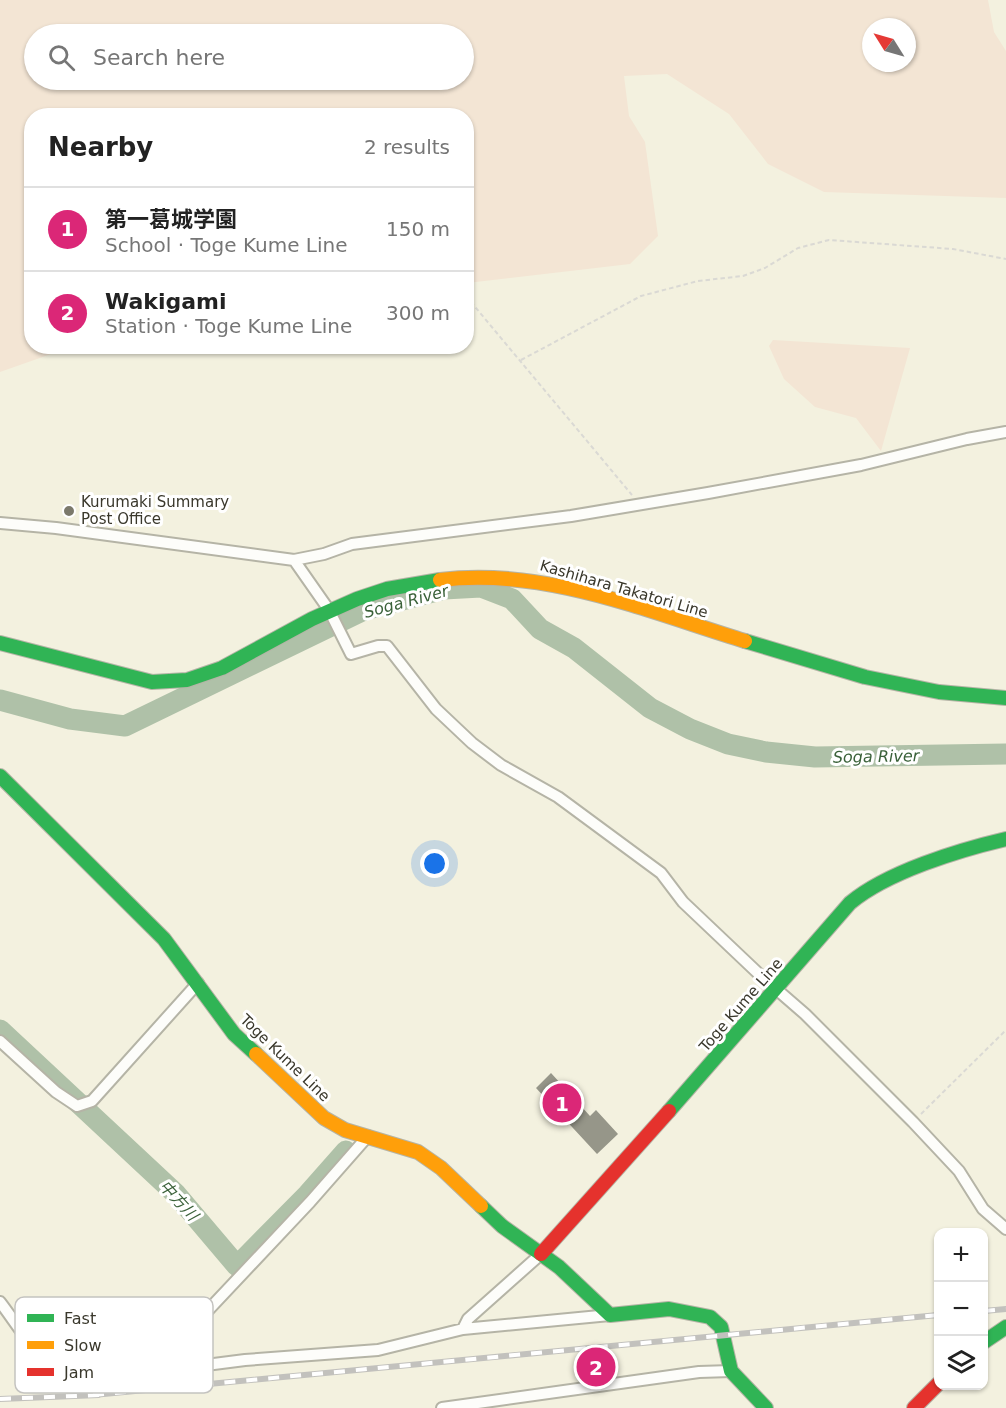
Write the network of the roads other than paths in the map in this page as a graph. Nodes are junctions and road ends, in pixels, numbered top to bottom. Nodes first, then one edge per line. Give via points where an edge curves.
1 (1006, 432) edge
2 (0, 523) edge
3 (294, 560) junction
4 (329, 610) junction
5 (0, 643) edge
6 (1006, 698) edge
7 (0, 776) edge
8 (1006, 839) edge
9 (198, 982) junction
10 (777, 990) junction
11 (0, 1041) edge
12 (368, 1136) junction
13 (1006, 1229) edge
14 (541, 1254) junction
15 (0, 1302) edge
16 (213, 1305) edge
17 (610, 1315) junction
18 (15, 1322) edge
19 (1006, 1327) edge
20 (463, 1329) junction
21 (988, 1339) edge
22 (213, 1364) edge
23 (731, 1371) junction
24 (934, 1389) edge
25 (442, 1408) edge
26 (766, 1408) edge
27 (914, 1408) edge

1 - 3 street via 861,465 571,516 352,544
2 - 3 street
3 - 4 street
4 - 5 main road, Kashihara Takatori Line via 205,676 175,682 152,682
4 - 6 main road, Kashihara Takatori Line via 387,590 435,580 487,576 539,580 865,678 939,692
4 - 10 street via 351,654 387,646 436,709 472,743 501,765 558,796 649,863 683,902
7 - 9 main road, Toge Kume Line via 157,932
8 - 10 main road, Toge Kume Line via 970,847 868,888 850,903
9 - 11 street via 92,1101 76,1106
9 - 12 main road, Toge Kume Line via 234,1034 295,1092 324,1118 345,1130
10 - 13 street via 913,1122 959,1171 983,1209
10 - 14 main road, Toge Kume Line
12 - 14 main road, Toge Kume Line via 418,1152 441,1168 502,1226
12 - 16 street
14 - 17 main road, Toge Kume Line
14 - 20 street via 468,1319
15 - 18 street
17 - 20 street
17 - 23 main road via 669,1309 711,1317 721,1327
19 - 21 main road
20 - 22 street via 378,1350
23 - 25 street via 699,1372
23 - 26 main road
24 - 27 main road

